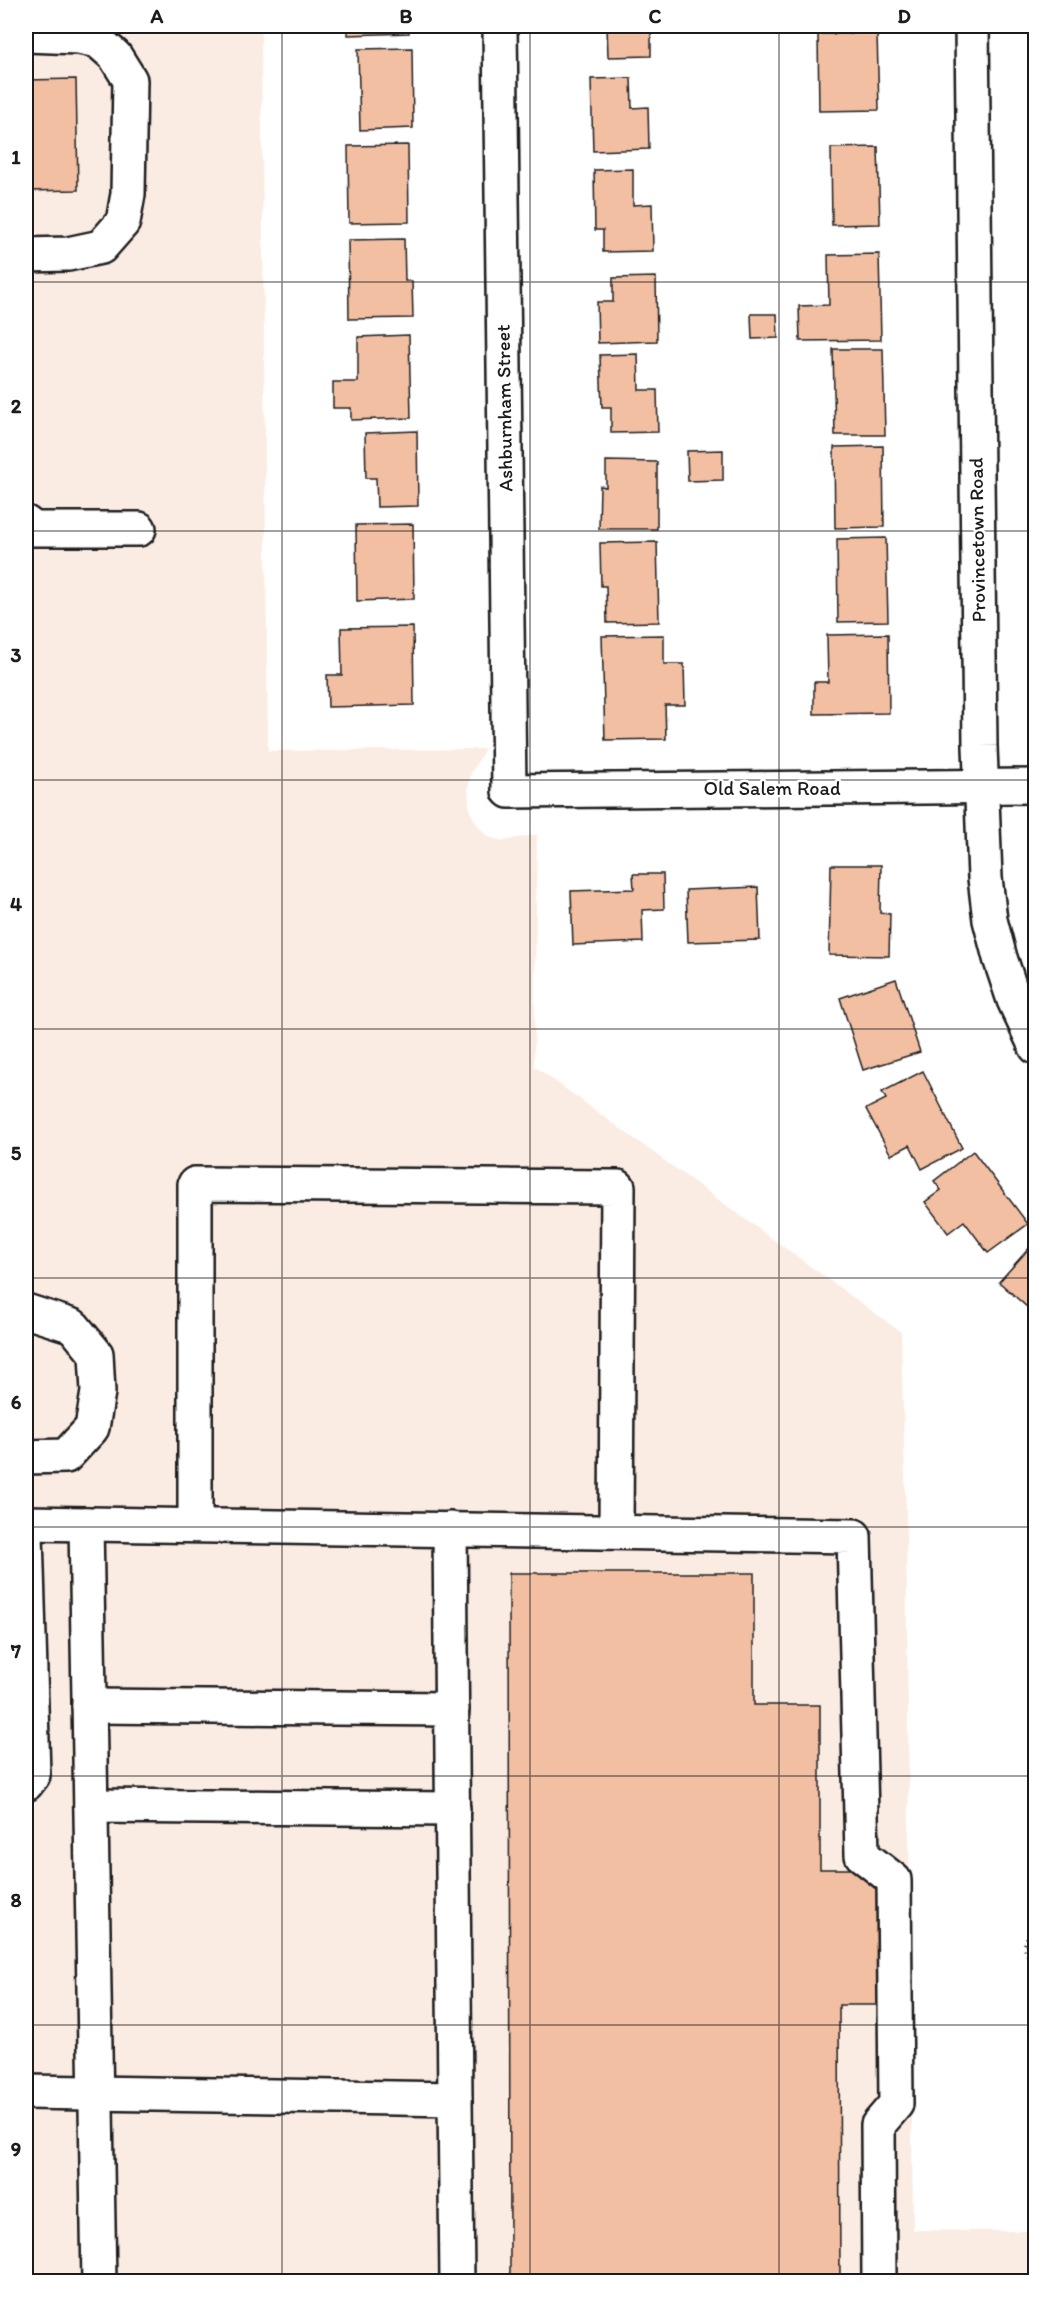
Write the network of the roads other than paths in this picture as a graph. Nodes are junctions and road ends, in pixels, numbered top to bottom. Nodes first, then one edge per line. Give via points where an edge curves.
1 (500, 26) edge
2 (972, 26) edge
3 (26, 35) edge
4 (26, 255) edge
5 (26, 523) edge
6 (139, 529) dead end
7 (1035, 786) edge
8 (981, 787) junction
9 (509, 791) joint
10 (1035, 1047) edge
11 (26, 1311) edge
12 (26, 1457) edge
13 (26, 1523) edge
14 (86, 1524) junction
15 (195, 1525) junction
16 (450, 1529) junction
17 (616, 1532) junction
18 (26, 1534) edge
19 (27, 1601) edge
20 (89, 1706) junction
21 (452, 1709) junction
22 (26, 1784) edge
23 (91, 1806) junction
24 (453, 1809) junction
25 (26, 2092) edge
26 (95, 2095) junction
27 (455, 2099) junction
28 (99, 2282) edge
29 (457, 2282) edge
30 (879, 2282) edge

1 - 9 street, Ashburnham Street
2 - 8 street, Provincetown Road
3 - 4 street via 98,41 115,56 130,80 128,194 123,222 101,247 68,255
5 - 6 street via 34,529
7 - 8 street, Old Salem Road
8 - 9 street, Old Salem Road
8 - 10 street, Provincetown Road via 990,920 1014,1000
11 - 12 street via 73,1326 96,1354 98,1392 92,1428 66,1456
13 - 14 street
14 - 15 street
14 - 20 street
15 - 16 street
15 - 17 street via 195,1184 618,1187
16 - 17 street
16 - 21 street
17 - 30 street via 854,1536 862,1855 894,1880 896,2104 878,2125
18 - 19 street
19 - 22 street via 33,1774
20 - 21 street
20 - 23 street
21 - 24 street
23 - 24 street
23 - 26 street
24 - 27 street
25 - 26 street
26 - 27 street
26 - 28 street
27 - 29 street

